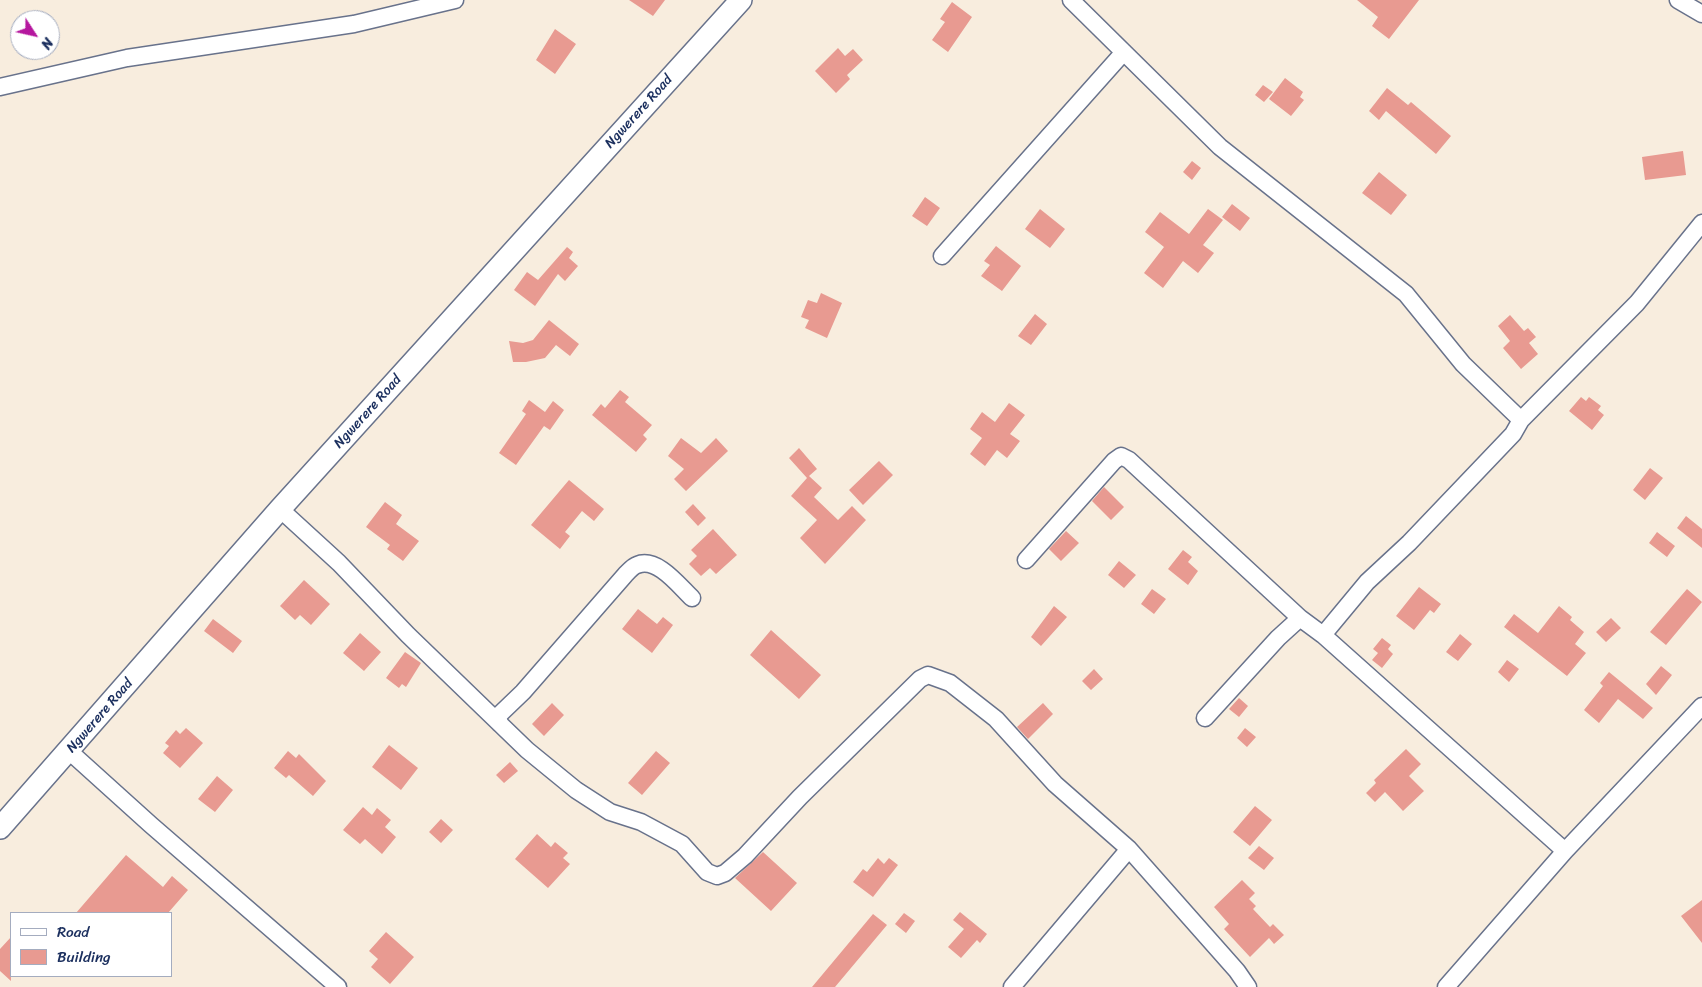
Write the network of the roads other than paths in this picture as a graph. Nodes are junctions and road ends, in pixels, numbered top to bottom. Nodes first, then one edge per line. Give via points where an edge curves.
1 (455, 0) edge
2 (741, 0) edge
3 (1071, 0) edge
4 (1678, 0) edge
5 (1702, 14) edge
6 (1123, 53) junction
7 (0, 87) edge
8 (1702, 223) edge
9 (942, 256) dead end
10 (1521, 420) junction
11 (280, 508) junction
12 (1026, 560) dead end
13 (692, 598) dead end
14 (1300, 618) junction
15 (1323, 635) junction
16 (1702, 706) edge
17 (1205, 718) dead end
18 (500, 724) junction
19 (70, 751) junction
20 (0, 828) edge
21 (1129, 849) junction
22 (1565, 850) junction
23 (338, 987) edge
24 (1012, 987) edge
25 (1248, 987) edge
26 (1446, 987) edge

1 - 7 street via 354,24 127,58
2 - 11 main road, Ngwerere Road
3 - 6 street
4 - 5 street
6 - 9 street
6 - 10 street via 1220,147 1406,294 1463,364
8 - 10 street via 1636,302
10 - 15 street via 1513,434 1409,543 1367,582
11 - 18 street
11 - 19 main road, Ngwerere Road
12 - 14 street via 1121,456
13 - 18 street via 660,569 648,563 637,565 498,716
14 - 15 street
14 - 17 street
15 - 22 street
16 - 22 street
18 - 21 street via 576,790 610,812 641,822 682,844 707,872 717,876 726,873 745,856 870,727 928,675 950,683 996,719 1055,784
19 - 20 main road, Ngwerere Road
19 - 23 street
21 - 24 street
21 - 25 street
22 - 26 street

